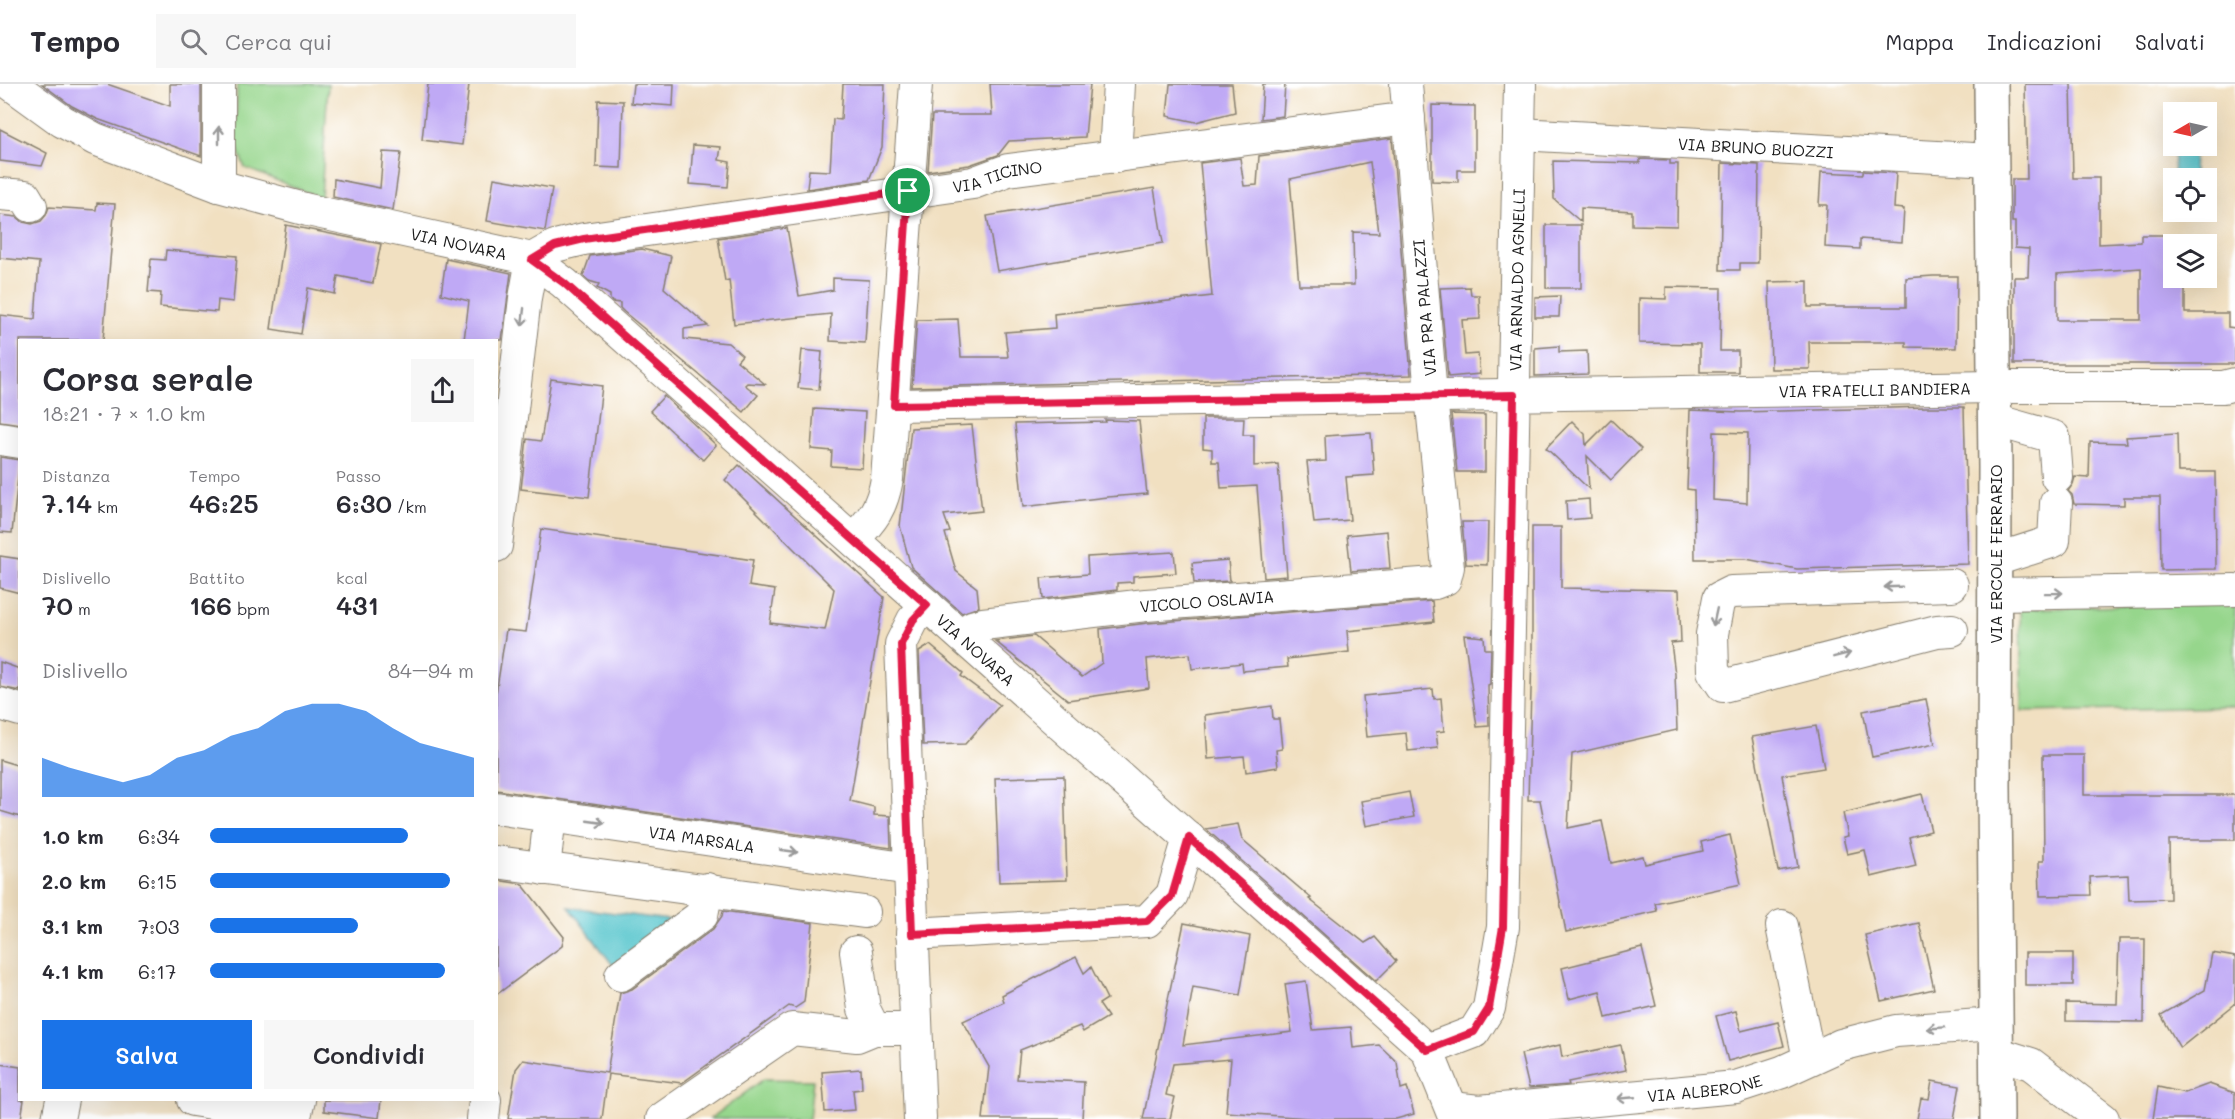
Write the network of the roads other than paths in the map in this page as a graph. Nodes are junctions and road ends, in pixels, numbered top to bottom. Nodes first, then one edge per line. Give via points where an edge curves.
1 (11, 84) edge
2 (219, 84) edge
3 (916, 84) edge
4 (1119, 84) edge
5 (1406, 84) edge
6 (1520, 84) edge
7 (1991, 84) edge
8 (1409, 118) junction
9 (1519, 134) junction
10 (1115, 157) junction
11 (1991, 160) junction
12 (219, 186) junction
13 (908, 191) junction
14 (0, 194) edge
15 (31, 206) dead end
16 (584, 239) junction
17 (532, 260) junction
18 (564, 283) junction
19 (2235, 384) edge
20 (1993, 387) junction
21 (1514, 395) junction
22 (1431, 396) junction
23 (894, 405) junction
24 (1994, 420) junction
25 (0, 439) edge
26 (18, 442) edge
27 (498, 529) edge
28 (853, 539) junction
29 (1448, 567) joint
30 (1981, 581) junction
31 (2235, 590) edge
32 (927, 605) junction
33 (1972, 630) junction
34 (962, 636) junction
35 (0, 704) edge
36 (18, 709) edge
37 (498, 808) edge
38 (550, 815) junction
39 (1189, 838) junction
40 (498, 862) edge
41 (544, 869) junction
42 (910, 869) junction
43 (707, 889) junction
44 (864, 912) dead end
45 (1782, 926) dead end
46 (912, 934) junction
47 (856, 952) dead end
48 (621, 975) dead end
49 (874, 1029) junction
50 (916, 1029) junction
51 (1995, 1038) junction
52 (1427, 1050) junction
53 (1809, 1059) junction
54 (62, 1101) edge
55 (200, 1101) edge
56 (299, 1101) edge
57 (485, 1101) edge
58 (1454, 1114) edge
59 (58, 1119) edge
60 (483, 1119) edge
61 (662, 1119) edge
62 (920, 1119) edge
63 (1996, 1119) edge
64 (2103, 1119) edge

1 - 12 street, VIA NOVARA via 62,121 95,139
12 -> 2 street
3 - 13 street
4 - 10 street
5 - 8 street, VIA PRA PALAZZI
6 - 9 street, VIA ARNALDO AGNELLI
7 - 11 main road, VIA ERCOLE FERRARIO
8 - 10 street, VIA TICINO
8 - 22 street, VIA PRA PALAZZI
9 - 11 street, VIA BRUNO BUOZZI
9 - 21 street, VIA ARNALDO AGNELLI
10 - 13 street, VIA TICINO via 1008,170 973,183
11 - 20 main road, VIA ERCOLE FERRARIO
12 - 17 street, VIA NOVARA
13 - 16 street, VIA TICINO
13 - 23 street
14 - 15 street via 25,196
16 - 17 street, VIA TICINO via 555,246
16 - 18 street
17 - 18 street, VIA NOVARA
17 -> 27 street
18 - 28 street, VIA NOVARA
19 - 20 street, VIA FRATELLI BANDIERA
20 - 21 street, VIA FRATELLI BANDIERA
20 - 24 main road, VIA ERCOLE FERRARIO
21 - 22 street, VIA FRATELLI BANDIERA
21 - 52 street, VIA ARNALDO AGNELLI via 1503,927 1489,1008 1474,1032
22 - 23 street, VIA FRATELLI BANDIERA
22 - 29 street, VIA PRA PALAZZI
23 - 28 street via 884,499 869,524
24 - 30 main road, VIA ERCOLE FERRARIO
24 - 30 street via 2054,437 2054,541
25 - 26 street
28 - 32 street, VIA NOVARA
29 - 34 street, VICOLO OSLAVIA via 1445,579 1435,583 1146,605 983,624
30 -> 31 street
30 - 33 main road, VIA ERCOLE FERRARIO
30 -> 33 street via 1731,592 1719,598 1712,634 1713,671 1723,686 1937,631
32 - 34 street, VIA NOVARA
32 - 42 street via 913,620 901,644
33 - 51 main road, VIA ERCOLE FERRARIO
34 - 39 street, VIA NOVARA
35 - 36 street
37 - 38 street, VIA MARSALA
38 - 41 street
38 -> 42 street, VIA MARSALA
39 - 46 street via 1172,896 1147,921
39 - 52 street, VIA NOVARA
40 - 41 street
41 - 43 street
42 - 46 street
43 - 44 street
43 - 48 street via 702,915
45 - 53 street
46 - 50 street
47 - 49 street via 864,1009
49 - 50 street
49 - 61 street via 857,1036 792,1029
50 - 62 street
51 -> 53 street, VIA ALBERONE via 1896,1031
51 - 63 main road, VIA ERCOLE FERRARIO
51 - 64 street
52 - 58 street, VIA NOVARA
53 -> 58 street, VIA ALBERONE via 1736,1087
54 - 59 street
55 - 56 street via 295,1116
57 - 60 street

